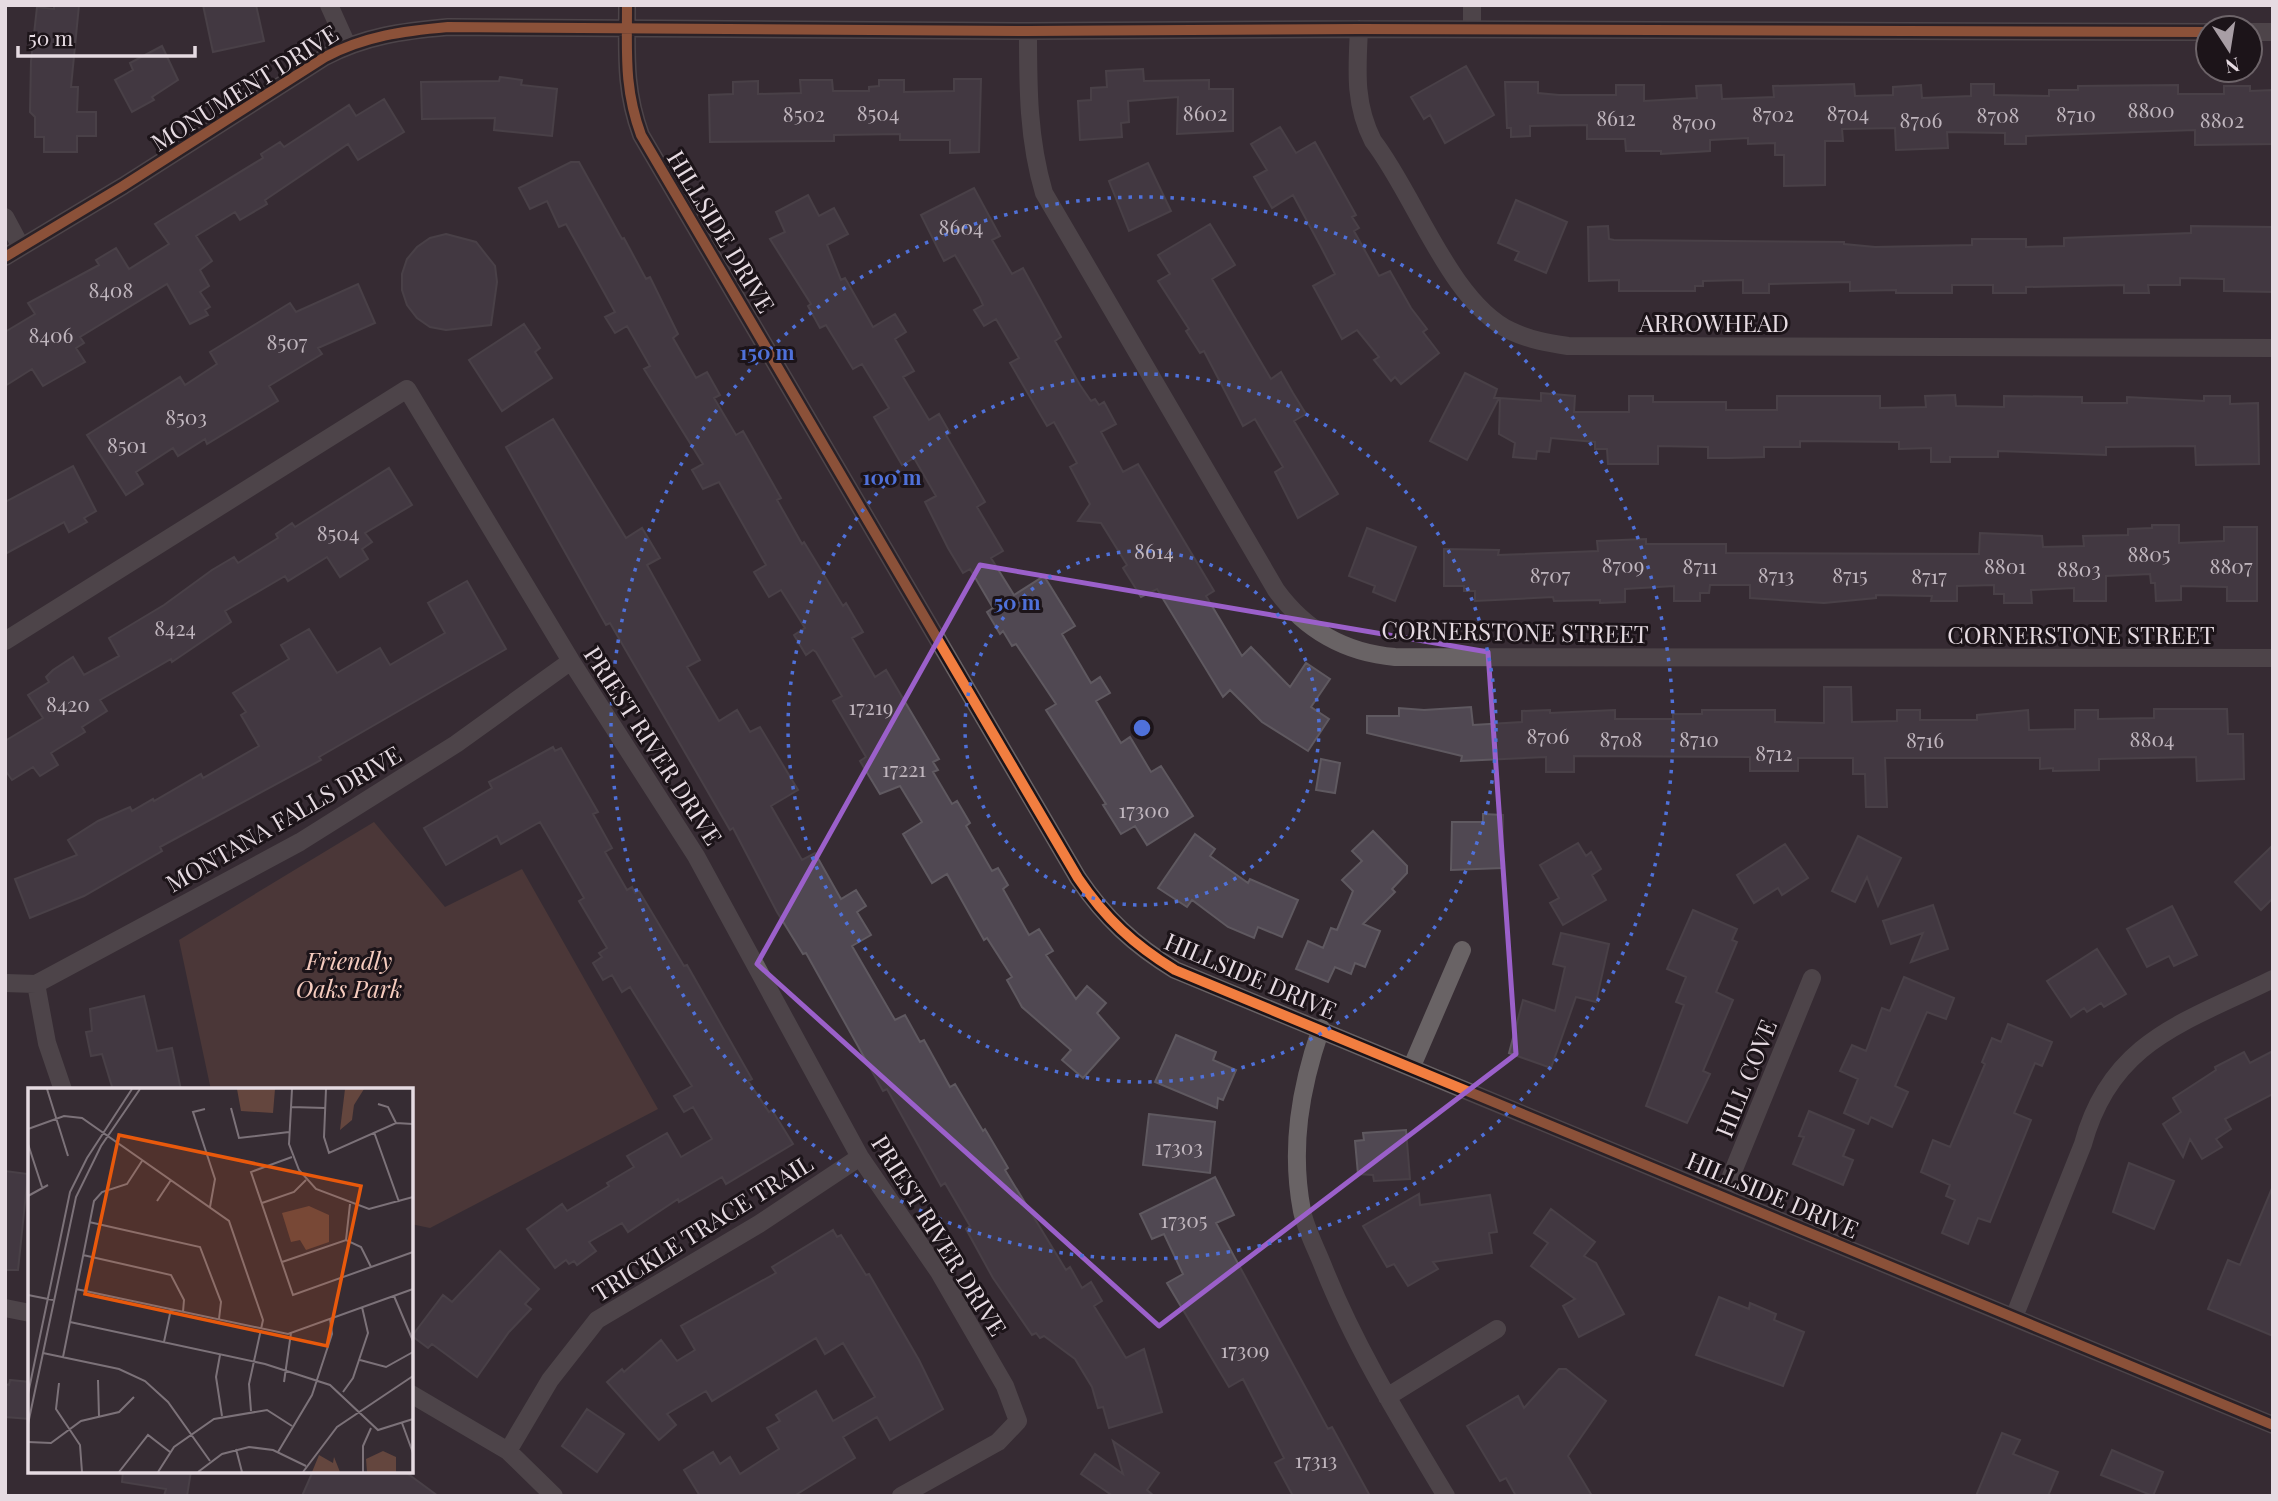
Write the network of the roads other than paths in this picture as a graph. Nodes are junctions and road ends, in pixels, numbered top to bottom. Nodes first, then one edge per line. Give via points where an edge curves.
1 (329, 5) edge
2 (627, 5) edge
3 (1472, 5) edge
4 (627, 29) junction
5 (1359, 29) junction
6 (1472, 29) junction
7 (1028, 31) junction
8 (2194, 32) edge
9 (347, 46) junction
10 (5, 217) edge
11 (21, 247) junction
12 (5, 257) edge
13 (2273, 348) edge
14 (5, 642) edge
15 (2273, 659) edge
16 (571, 661) junction
17 (1462, 950) dead end
18 (1812, 978) dead end
19 (2273, 979) edge
20 (5, 983) edge
21 (36, 984) junction
22 (1321, 1028) junction
23 (1412, 1066) junction
24 (62, 1088) edge
25 (860, 1157) junction
26 (1723, 1196) junction
27 (5, 1308) edge
28 (28, 1313) edge
29 (2014, 1317) junction
30 (1497, 1329) dead end
31 (413, 1395) edge
32 (1387, 1397) junction
33 (2273, 1425) edge
34 (508, 1451) junction
35 (554, 1496) edge
36 (901, 1496) edge
37 (1446, 1496) edge

1 - 9 street
2 - 4 street, HILLSIDE DRIVE
3 - 6 street
4 - 7 street, MONUMENT DRIVE
4 - 9 street, MONUMENT DRIVE via 448,27 385,33
4 - 22 street, HILLSIDE DRIVE via 626,78 641,135 1100,910 1142,950 1175,970
5 - 6 street, MONUMENT DRIVE
5 - 7 street, MONUMENT DRIVE
5 - 13 street, ARROWHEAD via 1356,93 1373,141 1465,292 1498,323 1538,342 1568,346
6 - 8 street, MONUMENT DRIVE
7 - 15 street, CORNERSTONE STREET via 1029,119 1033,159 1044,193 1276,590 1296,614 1334,642 1395,657
9 - 11 street, MONUMENT DRIVE
10 - 11 street
11 - 12 street, MONUMENT DRIVE
14 - 16 street, PRIEST RIVER DRIVE via 407,389
16 - 21 street, MONTANA FALLS DRIVE via 456,744 300,842
16 - 25 street, PRIEST RIVER DRIVE via 696,856
17 - 23 street
18 - 26 street, HILL COVE
19 - 29 street via 2153,1038 2111,1077 2090,1116
20 - 21 street
21 - 24 street via 47,1043
22 - 23 street, HILLSIDE DRIVE
22 - 32 street via 1298,1108 1296,1150 1303,1215 1333,1290
23 - 26 street, HILLSIDE DRIVE
25 - 34 street, TRICKLE TRACE TRAIL via 597,1321 550,1380
25 - 36 street, PRIEST RIVER DRIVE via 939,1272 1005,1387 1018,1421 998,1443
26 - 29 street, HILLSIDE DRIVE
27 - 28 street
29 - 33 street, HILLSIDE DRIVE
30 - 32 street
31 - 34 street
32 - 37 street
34 - 35 street

